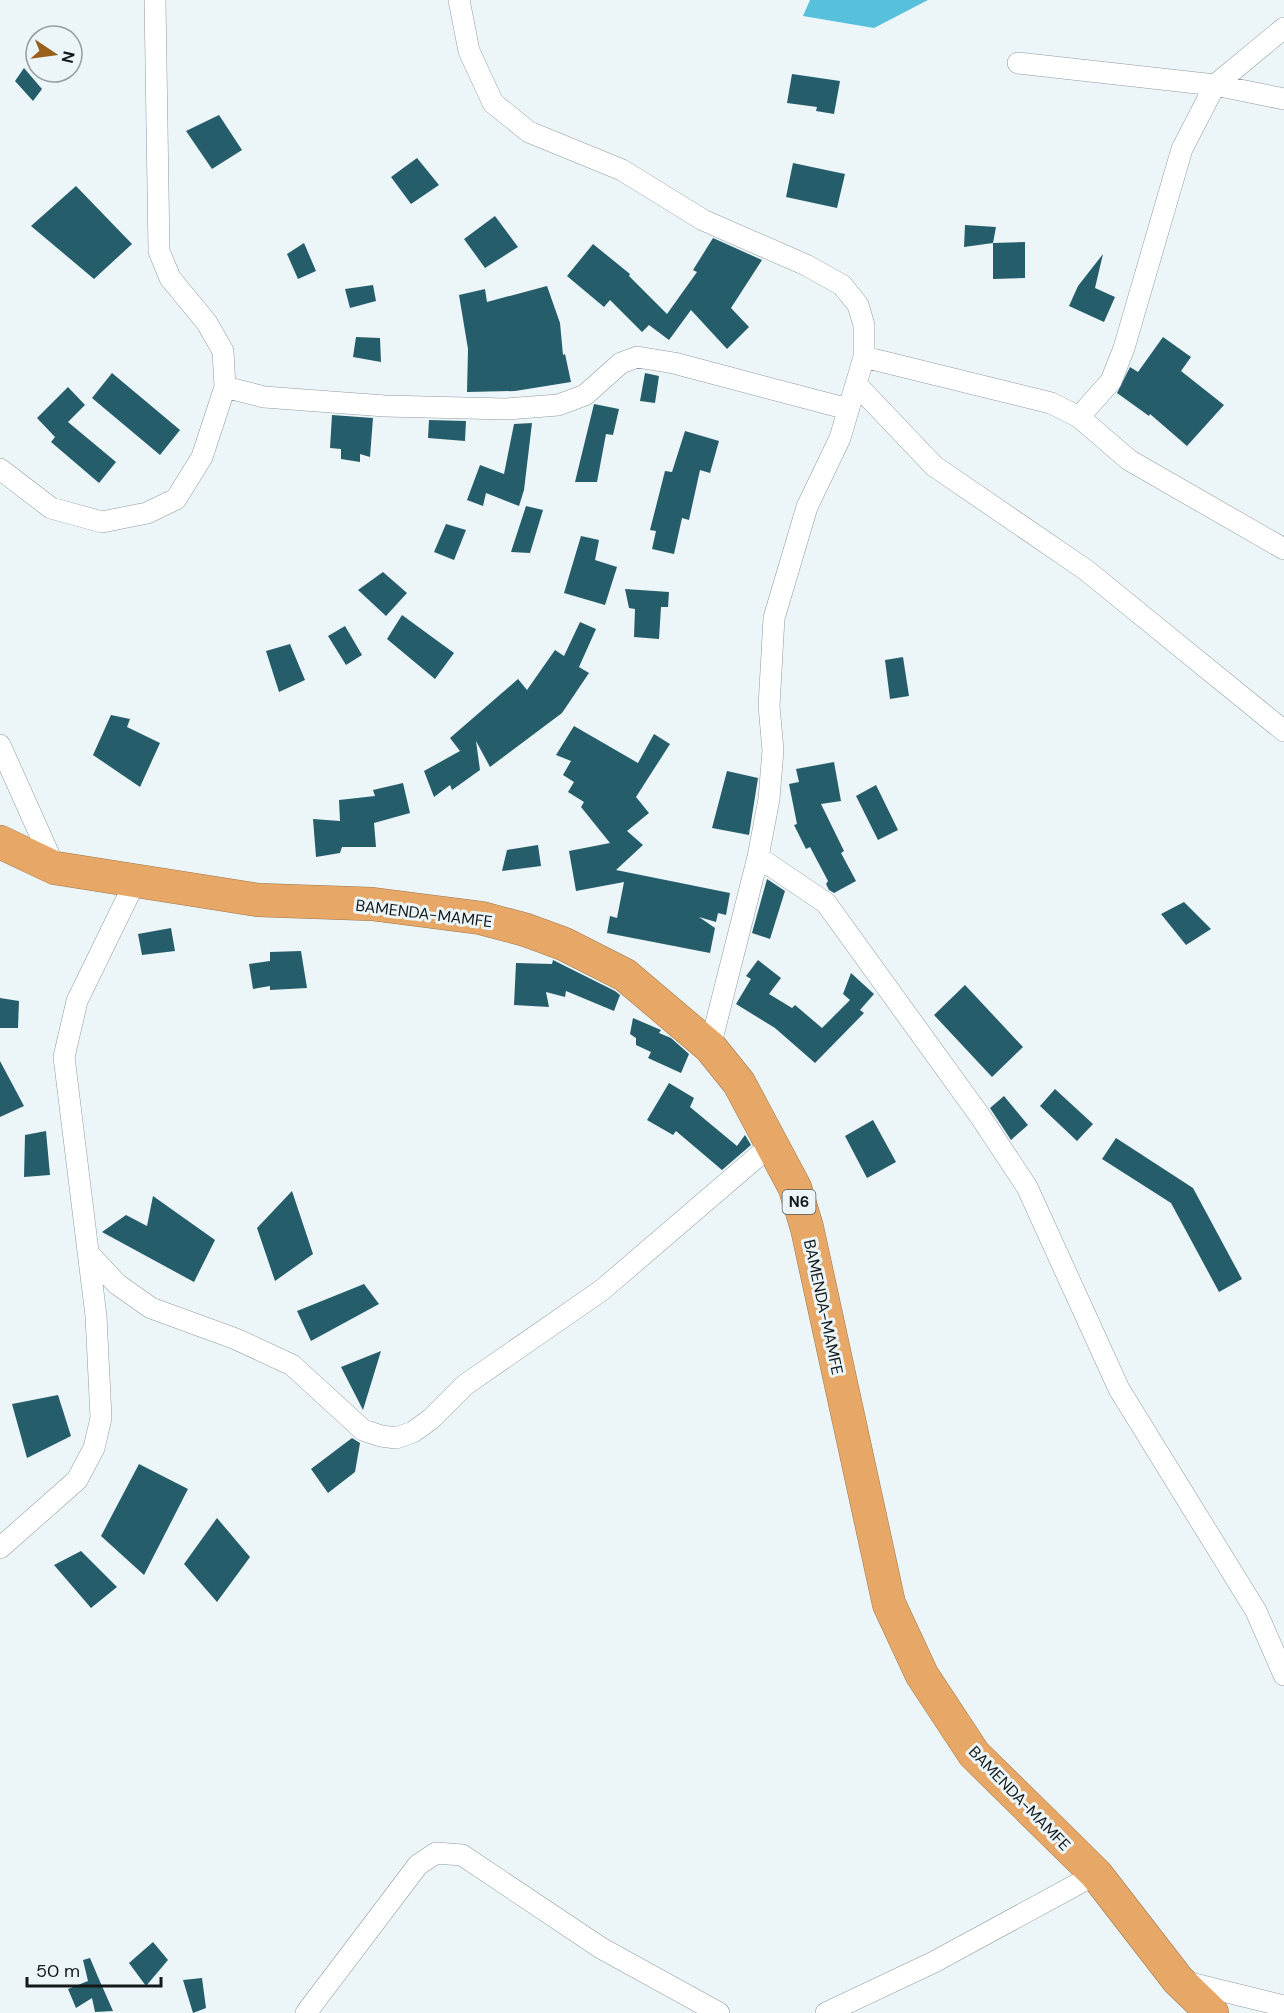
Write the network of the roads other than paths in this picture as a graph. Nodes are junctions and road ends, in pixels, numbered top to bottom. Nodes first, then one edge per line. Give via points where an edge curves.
1 (154, 0) edge
2 (459, 0) edge
3 (1284, 28) edge
4 (1018, 63) dead end
5 (1215, 85) junction
6 (1284, 99) edge
7 (864, 357) junction
8 (856, 384) junction
9 (225, 387) junction
10 (848, 409) junction
11 (1079, 417) junction
12 (0, 469) edge
13 (1284, 549) edge
14 (1284, 731) edge
15 (0, 745) edge
16 (9, 786) edge
17 (0, 842) edge
18 (758, 856) junction
19 (55, 868) junction
20 (136, 880) junction
21 (710, 1047) junction
22 (771, 1145) junction
23 (88, 1253) junction
24 (0, 1548) edge
25 (1284, 1675) edge
26 (1096, 1874) junction
27 (1178, 1980) junction
28 (1284, 2006) edge
29 (306, 2013) edge
30 (718, 2013) edge
31 (825, 2013) edge
32 (1212, 2013) edge

1 - 9 street via 159,251 170,278 207,323 223,351
2 - 7 street via 469,51 493,103 529,132 622,170 703,220 842,285 858,304 864,325
3 - 5 street
4 - 5 street
5 - 6 street
5 - 11 street via 1182,149 1111,381
7 - 8 street
7 - 11 street via 1051,403
8 - 10 street
8 - 14 street via 934,466 1086,570
9 - 10 street via 264,397 506,409 558,405 585,395 621,363 637,357 674,363
9 - 12 street via 202,457 176,499 147,513 102,522 51,508
10 - 18 street via 807,507 774,618 769,706 773,750
11 - 13 street via 1129,460
15 - 16 street
16 - 19 street
17 - 19 highway, BAMENDA-MAMFE / N6
18 - 21 street
18 - 25 street via 826,903 1027,1187 1119,1389 1256,1611
19 - 20 highway, BAMENDA-MAMFE / N6
20 - 21 highway, BAMENDA-MAMFE / N6 via 258,900 372,904 481,918 526,930 625,975
20 - 23 street via 77,1001 64,1056
21 - 22 highway, BAMENDA-MAMFE / N6 via 739,1083
22 - 23 street via 602,1290 465,1385 413,1432 396,1438 363,1430 292,1365 236,1339 151,1308 117,1284
22 - 26 highway, BAMENDA-MAMFE / N6 via 795,1188 807,1228 889,1604 922,1675 974,1754
23 - 24 street via 96,1316 101,1418 94,1448 77,1480
26 - 27 highway, BAMENDA-MAMFE / N6
26 - 31 street via 934,1962
27 - 28 street
27 - 32 highway, BAMENDA-MAMFE / N6
29 - 30 street via 418,1865 436,1853 462,1855 602,1948

